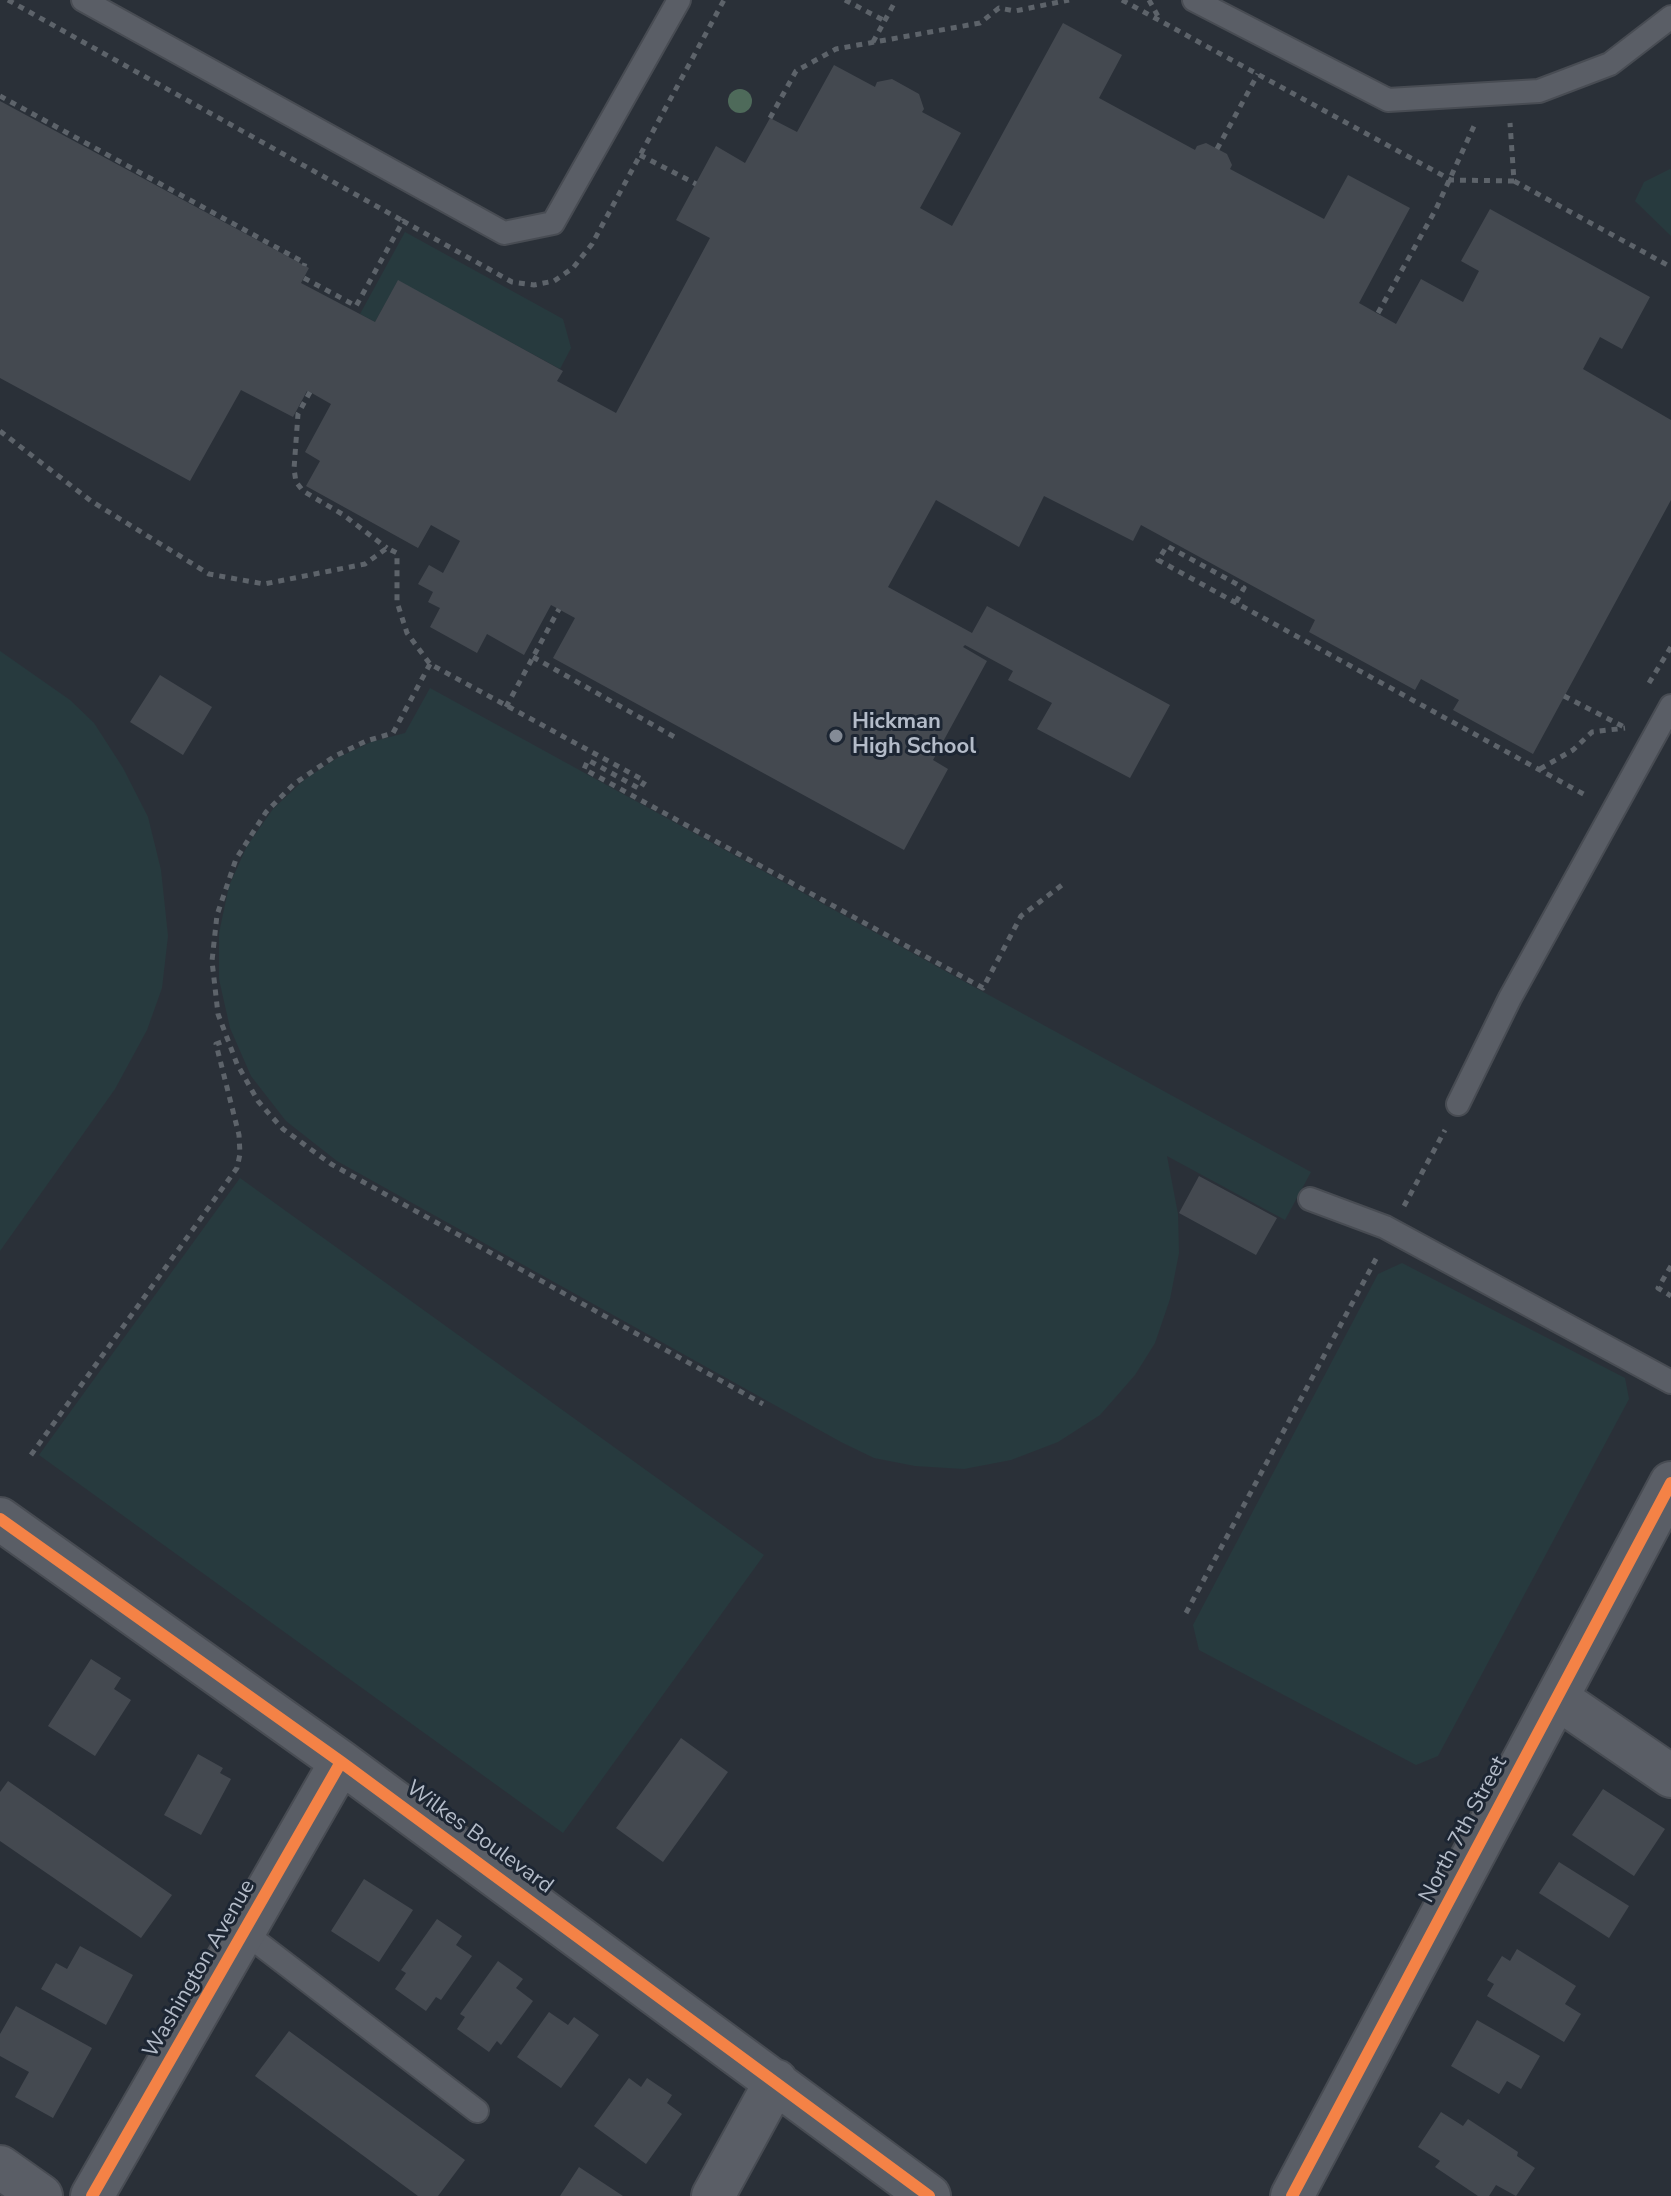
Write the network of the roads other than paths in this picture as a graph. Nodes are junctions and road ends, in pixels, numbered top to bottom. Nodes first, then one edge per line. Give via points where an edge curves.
1 (83, 0) edge
2 (679, 0) edge
3 (1194, 0) edge
4 (1671, 17) edge
5 (1671, 706) edge
6 (1458, 1104) road end
7 (1310, 1199) dead end
8 (1671, 1382) edge
9 (1671, 1483) edge
10 (0, 1519) edge
11 (1557, 1698) junction
12 (341, 1762) junction
13 (1671, 1776) edge
14 (244, 1932) junction
15 (776, 2081) junction
16 (477, 2111) dead end
17 (0, 2167) edge
18 (41, 2196) edge
19 (92, 2196) edge
20 (713, 2196) edge
21 (929, 2196) edge
22 (1292, 2196) edge

1 - 2 lane via 504,233 553,223
3 - 4 lane via 1388,100 1539,91 1610,64
5 - 6 lane via 1510,998
7 - 8 lane via 1391,1231
9 - 11 street, North 7th Street
10 - 12 street, Wilkes Boulevard
11 - 13 street
11 - 22 street, North 7th Street
12 - 14 street, Washington Avenue
12 - 15 street, Wilkes Boulevard
14 - 16 lane
14 - 19 street, Washington Avenue
15 - 20 street
15 - 21 street, Wilkes Boulevard
17 - 18 street

